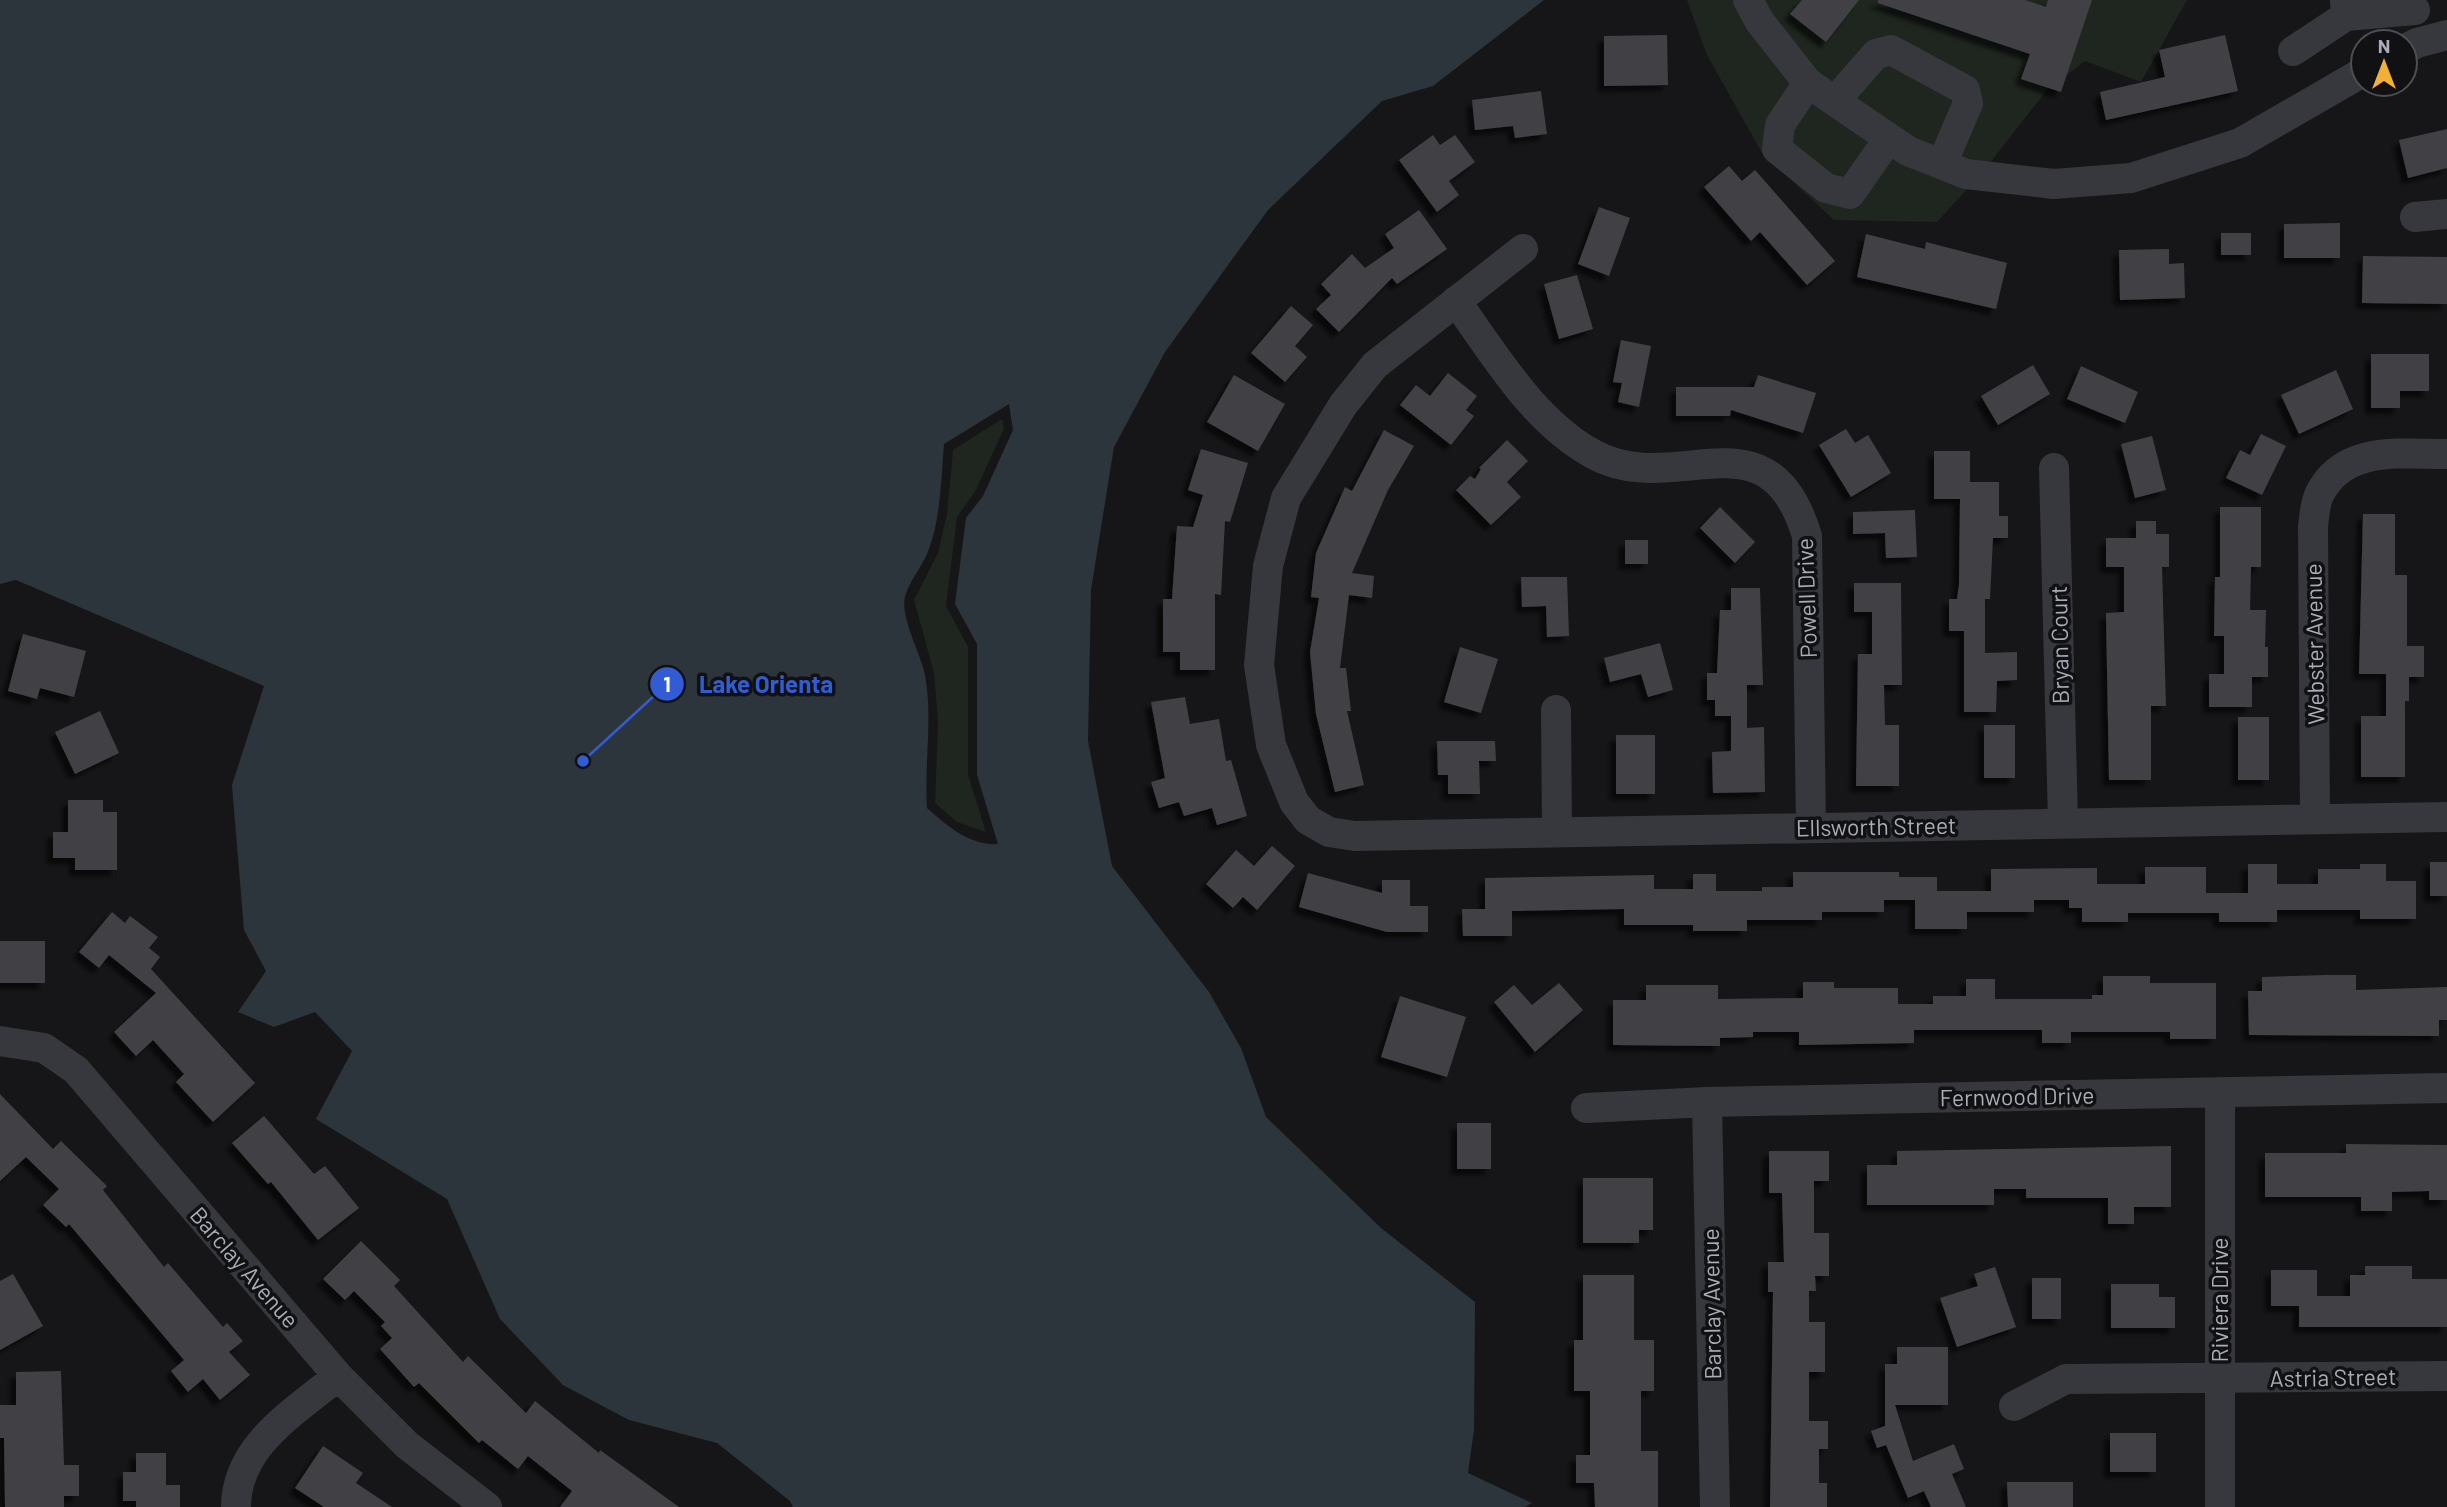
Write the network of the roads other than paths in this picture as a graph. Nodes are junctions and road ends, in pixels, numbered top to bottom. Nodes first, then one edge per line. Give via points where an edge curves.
1 (1748, 0) edge
2 (2414, 5) edge
3 (2345, 8) edge
4 (2412, 28) edge
5 (2447, 35) edge
6 (2419, 44) edge
7 (2293, 51) dead end
8 (2349, 80) edge
9 (1808, 83) junction
10 (1835, 102) junction
11 (1889, 138) junction
12 (1942, 164) junction
13 (2447, 214) edge
14 (2415, 217) dead end
15 (1523, 249) dead end
16 (1456, 301) junction
17 (2447, 454) edge
18 (2054, 468) dead end
19 (1556, 710) dead end
20 (2447, 817) edge
21 (2315, 818) junction
22 (2063, 821) junction
23 (1811, 828) junction
24 (1557, 832) junction
25 (0, 1041) edge
26 (2447, 1088) edge
27 (2220, 1092) junction
28 (1707, 1102) junction
29 (1587, 1108) dead end
30 (338, 1376) junction
31 (2447, 1376) edge
32 (2219, 1378) junction
33 (2014, 1406) dead end
34 (236, 1507) edge
35 (487, 1507) edge
36 (1715, 1507) edge
37 (2220, 1507) edge

1 - 9 street
2 - 3 street
2 - 4 street
3 - 7 street
5 - 6 street
8 - 12 street via 2240,143 2131,178 2054,184 1966,174
9 - 10 street
9 - 11 street via 1780,125 1777,149 1826,188 1850,194
10 - 11 street
10 - 12 street via 1876,54 1891,50 1965,90 1968,103
11 - 12 street
13 - 14 street
15 - 16 street
16 - 23 street, Powell Drive via 1560,433 1595,456 1633,467 1740,464 1766,471 1784,484 1799,509 1807,536
16 - 24 street, Ellsworth Street via 1375,365 1343,405 1286,498 1268,566 1259,665 1271,745 1294,802 1308,820 1329,832 1355,836
17 - 21 street, Webster Avenue via 2377,454 2351,461 2333,474 2319,496 2312,527
18 - 22 street, Bryan Court
19 - 24 street
20 - 21 street, Ellsworth Street
21 - 22 street, Ellsworth Street
22 - 23 street, Ellsworth Street
23 - 24 street, Ellsworth Street
25 - 30 street, Barclay Avenue via 44,1048 76,1070
26 - 27 street, Fernwood Drive
27 - 28 street, Fernwood Drive
27 - 32 street, Riviera Drive
28 - 29 street, Fernwood Drive
28 - 36 street, Barclay Avenue
30 - 34 street via 262,1440 244,1465
30 - 35 street, Barclay Avenue via 407,1445
31 - 32 street, Astria Street
32 - 33 street, Astria Street via 2066,1379
32 - 37 street, Riviera Drive

